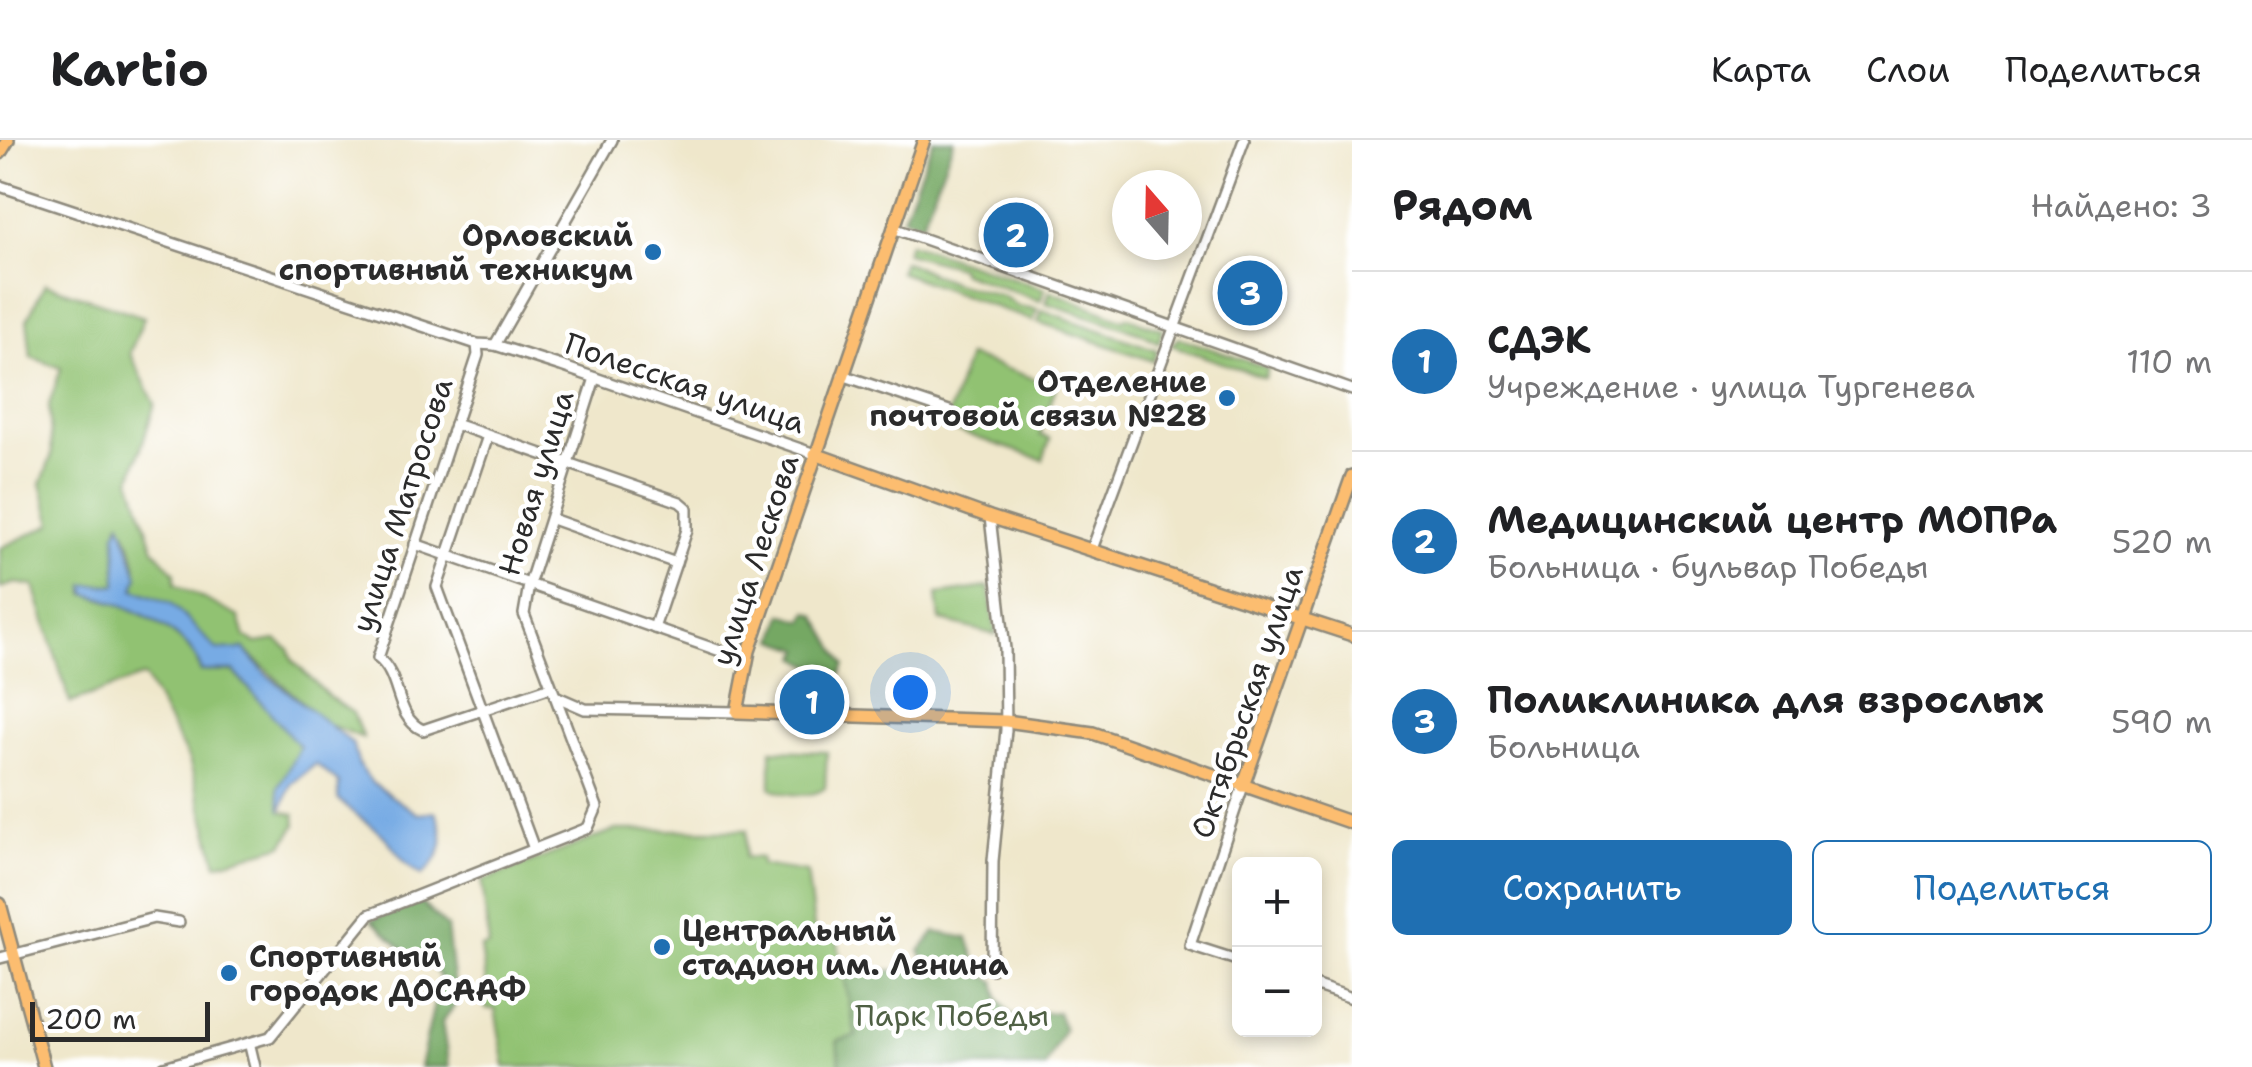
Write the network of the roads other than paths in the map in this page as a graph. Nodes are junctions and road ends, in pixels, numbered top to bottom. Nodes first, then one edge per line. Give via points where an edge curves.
1 (8, 140) edge
2 (612, 140) edge
3 (924, 140) edge
4 (1244, 140) edge
5 (0, 153) edge
6 (0, 186) edge
7 (894, 228) junction
8 (1177, 329) junction
9 (477, 344) junction
10 (495, 345) junction
11 (842, 375) junction
12 (595, 378) junction
13 (1352, 390) edge
14 (950, 412) dead end
15 (456, 424) junction
16 (488, 436) junction
17 (815, 454) junction
18 (568, 464) junction
19 (1352, 476) edge
20 (990, 517) junction
21 (552, 520) junction
22 (415, 544) junction
23 (1092, 549) junction
24 (448, 556) junction
25 (676, 563) junction
26 (529, 585) junction
27 (1303, 617) junction
28 (654, 628) junction
29 (1352, 635) edge
30 (746, 660) junction
31 (551, 691) junction
32 (585, 709) junction
33 (480, 710) junction
34 (737, 712) junction
35 (1006, 721) junction
36 (570, 733) junction
37 (1243, 786) junction
38 (1352, 823) edge
39 (534, 849) junction
40 (0, 904) edge
41 (175, 922) dead end
42 (6, 957) edge
43 (1232, 958) edge
44 (992, 970) dead end
45 (1322, 989) edge
46 (1352, 998) edge
47 (250, 1046) junction
48 (187, 1064) edge
49 (44, 1067) edge
50 (164, 1067) edge
51 (255, 1067) edge

1 - 5 main road
2 - 10 street
3 - 7 main road, улица Лескова
4 - 8 street
6 - 9 street, Полесская улица
7 - 8 street
7 - 11 main road, улица Лескова
8 - 13 street
8 - 23 street via 1157,366
9 - 10 street, Полесская улица
9 - 15 street, улица Матросова
10 - 12 street, Полесская улица
11 - 14 street
11 - 17 main road, улица Лескова
12 - 17 street, Полесская улица
12 - 18 street, Новая улица
15 - 16 street
15 - 22 street, улица Матросова
16 - 18 street
16 - 24 street
17 - 20 main road, Полесская улица
17 - 30 main road, улица Лескова
18 - 21 street, Новая улица
18 - 25 street via 680,502 688,522
19 - 27 main road, Октябрьская улица
20 - 23 main road, Полесская улица
20 - 35 street
21 - 25 street
21 - 26 street, Новая улица
22 - 24 street
22 - 33 street, улица Матросова via 378,658 418,728 430,730
23 - 27 main road, Полесская улица
24 - 26 street
24 - 33 street via 436,588
25 - 28 street
26 - 28 street
26 - 31 street, Новая улица via 524,614
27 - 29 main road, Полесская улица
27 - 37 main road, Октябрьская улица
28 - 30 street
30 - 34 main road, улица Лескова
31 - 32 street
31 - 33 street
31 - 36 street, Новая улица
32 - 34 street
32 - 36 street
33 - 39 street
34 - 35 main road
35 - 37 main road via 1092,733
35 - 44 street via 993,861
36 - 39 street, Новая улица via 597,806 588,828
37 - 38 main road
37 - 43 street, Октябрьская улица via 1190,945
39 - 47 street via 364,918 270,1037
40 - 42 main road
41 - 42 street via 140,921
42 - 49 main road
45 - 46 street
47 - 48 street
47 - 51 street
48 - 50 street

